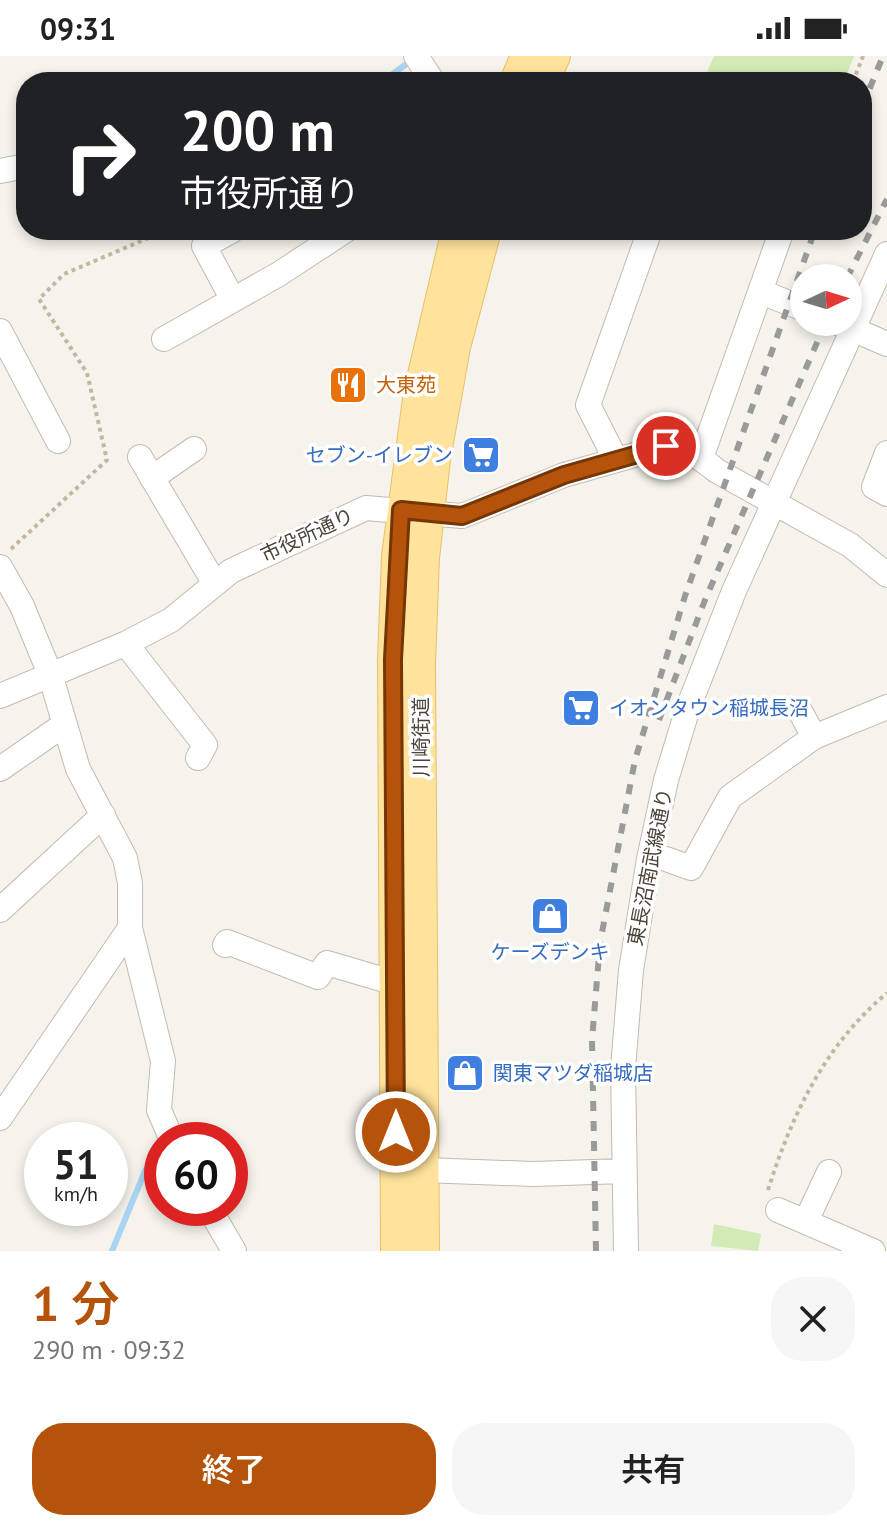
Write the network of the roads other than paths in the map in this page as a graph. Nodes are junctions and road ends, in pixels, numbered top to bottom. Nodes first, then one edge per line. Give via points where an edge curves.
1 (215, 240) edge
2 (330, 240) edge
3 (455, 240) edge
4 (483, 240) edge
5 (646, 240) edge
6 (779, 240) edge
7 (887, 254) edge
8 (761, 292) junction
9 (862, 295) edge
10 (233, 300) junction
11 (790, 303) edge
12 (0, 331) edge
13 (862, 333) edge
14 (840, 336) edge
15 (164, 339) dead end
16 (887, 344) edge
17 (58, 441) dead end
18 (194, 449) dead end
19 (887, 453) edge
20 (701, 458) junction
21 (616, 460) junction
22 (887, 494) edge
23 (773, 503) junction
24 (414, 512) junction
25 (0, 567) edge
26 (887, 575) edge
27 (215, 584) junction
28 (126, 644) junction
29 (50, 674) junction
30 (0, 696) edge
31 (887, 707) edge
32 (800, 711) dead end
33 (65, 724) junction
34 (814, 737) junction
35 (207, 745) dead end
36 (0, 769) edge
37 (103, 815) junction
38 (666, 859) dead end
39 (0, 910) edge
40 (130, 928) junction
41 (225, 945) dead end
42 (395, 983) junction
43 (0, 1118) edge
44 (164, 1122) edge
45 (423, 1170) junction
46 (624, 1171) junction
47 (829, 1172) dead end
48 (771, 1207) road end
49 (806, 1221) junction
50 (215, 1226) edge
51 (223, 1247) edge
52 (396, 1251) edge
53 (424, 1251) edge
54 (626, 1251) edge
55 (873, 1251) edge

1 - 10 street via 204,246
2 - 10 street
3 - 24 main road, 川崎街道 via 421,377
4 - 24 main road, 川崎街道
5 - 21 street via 588,405
6 - 8 street
7 - 9 street, 東長沼南武線通り
8 - 11 street
8 - 20 street
10 - 15 street
12 - 17 street
13 - 16 street
14 - 23 street, 東長沼南武線通り
18 - 27 street via 146,467
19 - 22 street via 874,487
20 - 21 street, 市役所通り via 666,446
20 - 23 street, 市役所通り
21 - 24 street, 市役所通り via 462,516
23 - 26 street, 市役所通り via 850,545
23 - 46 street, 東長沼南武線通り via 688,708 649,859 624,1054
24 - 27 street, 市役所通り via 366,508 270,550
24 - 42 main road, 川崎街道 via 393,647
24 - 45 main road, 川崎街道
25 - 29 street
27 - 28 street, 市役所通り via 171,620
28 - 29 street, 市役所通り
28 - 35 street
29 - 30 street, 市役所通り
29 - 33 street
31 - 34 street
32 - 34 street
33 - 36 street
33 - 37 street via 78,769
34 - 38 street via 730,797 691,868
37 - 39 street
37 - 40 street via 128,871
40 - 43 street
40 - 44 street via 163,1061 159,1110
41 - 42 street via 318,977 327,963
42 - 52 main road, 川崎街道
45 - 46 street
45 - 53 main road, 川崎街道
46 - 54 street, 東長沼南武線通り
47 - 49 street
48 - 49 street
49 - 55 street
50 - 51 street

